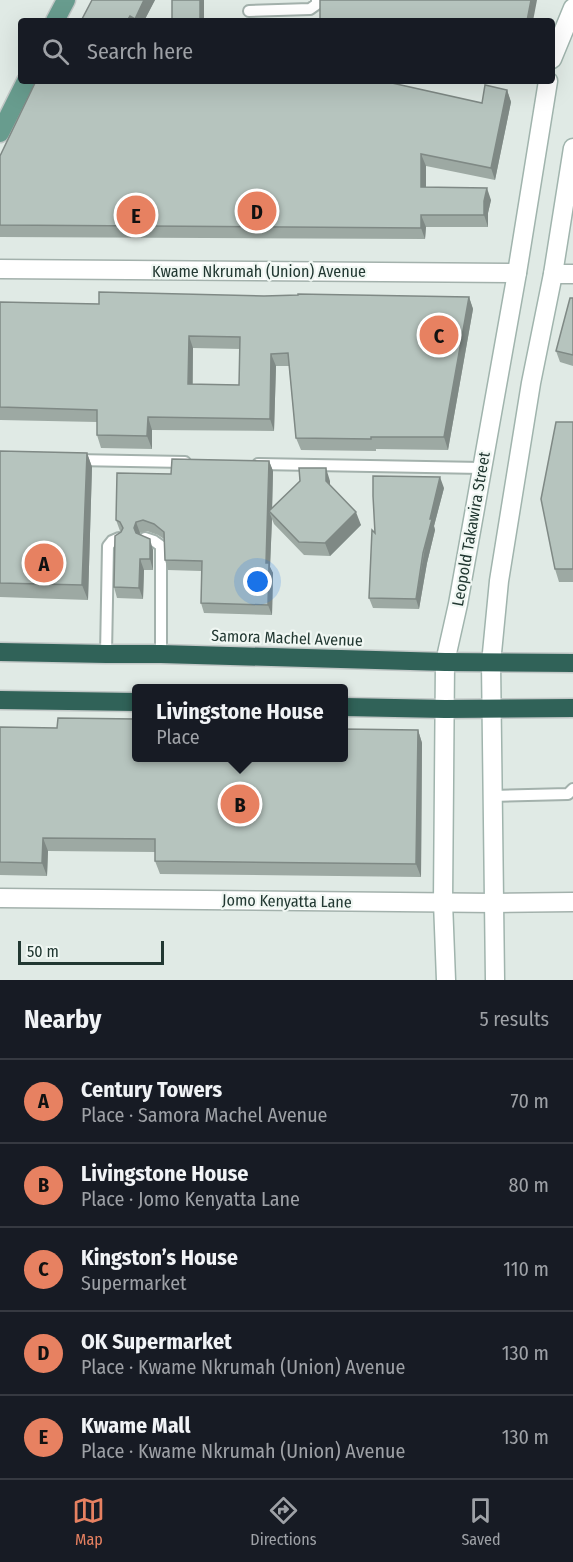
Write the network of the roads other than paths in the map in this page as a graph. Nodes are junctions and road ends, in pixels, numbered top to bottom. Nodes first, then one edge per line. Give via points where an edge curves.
1 (66, 0) edge
2 (317, 0) edge
3 (573, 8) edge
4 (249, 11) dead end
5 (57, 18) edge
6 (555, 53) edge
7 (24, 84) edge
8 (548, 84) edge
9 (0, 133) edge
10 (573, 148) edge
11 (0, 269) edge
12 (517, 273) junction
13 (553, 274) junction
14 (573, 274) edge
15 (59, 460) edge
16 (200, 463) edge
17 (247, 464) edge
18 (482, 468) junction
19 (119, 538) edge
20 (145, 538) edge
21 (0, 652) edge
22 (106, 654) junction
23 (160, 654) junction
24 (445, 662) junction
25 (491, 663) junction
26 (573, 663) edge
27 (0, 699) edge
28 (132, 702) edge
29 (348, 706) edge
30 (573, 708) edge
31 (445, 709) junction
32 (491, 709) junction
33 (573, 789) edge
34 (492, 796) junction
35 (0, 898) edge
36 (442, 902) junction
37 (573, 902) edge
38 (494, 903) junction
39 (446, 980) edge
40 (495, 980) edge

1 - 5 main road
2 - 4 lane via 310,9
3 - 6 street
7 - 9 main road
8 - 12 street, Leopold Takawira Street
10 - 13 street
11 - 12 street, Kwame Nkrumah (Union) Avenue
12 - 18 street, Leopold Takawira Street
13 - 14 street
13 - 25 street via 498,580
15 - 16 lane
17 - 18 lane
18 - 24 street, Leopold Takawira Street
19 - 22 lane via 108,546
20 - 23 lane via 161,546
21 - 22 highway, Samora Machel Avenue
22 - 23 highway, Samora Machel Avenue
23 - 24 highway, Samora Machel Avenue
24 - 25 highway, Samora Machel Avenue
24 - 31 street, Leopold Takawira Street
25 - 26 highway, Samora Machel Avenue
25 - 32 street
27 - 28 highway
29 - 31 highway
30 - 32 highway
31 - 32 highway
31 - 36 street, Leopold Takawira Street
32 - 34 street
33 - 34 lane via 568,794
34 - 38 street
35 - 36 street, Jomo Kenyatta Lane
36 - 38 street, Jomo Kenyatta Lane
36 - 39 street, Leopold Takawira Street
37 - 38 street, Jomo Kenyatta Lane
38 - 40 street

